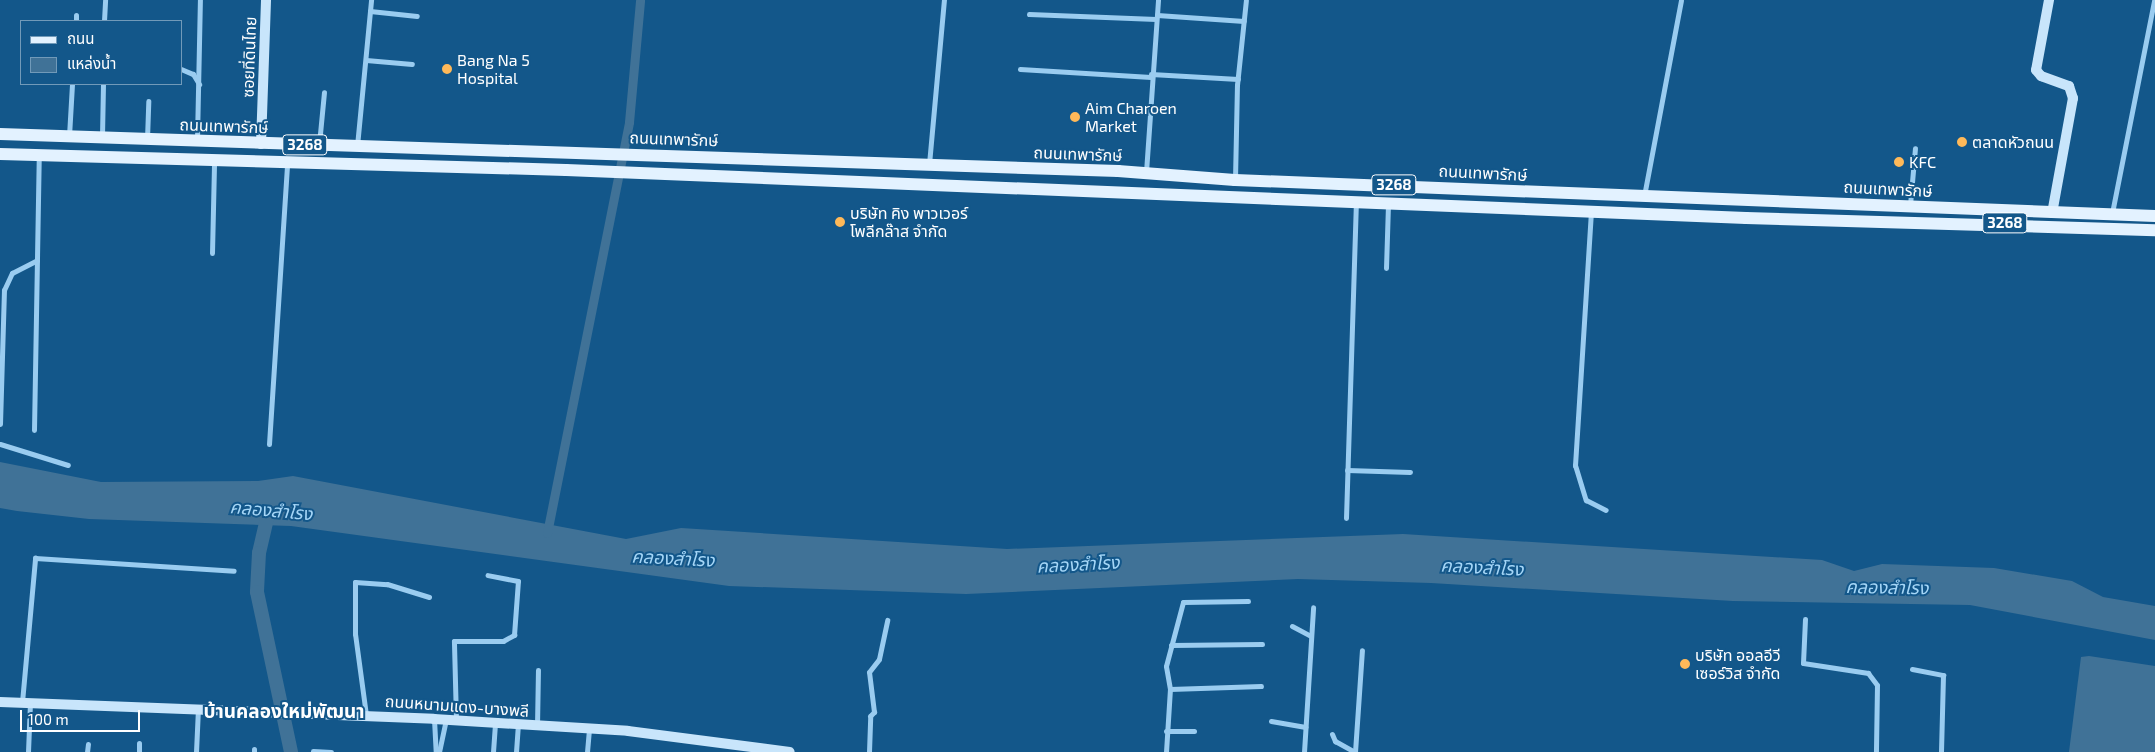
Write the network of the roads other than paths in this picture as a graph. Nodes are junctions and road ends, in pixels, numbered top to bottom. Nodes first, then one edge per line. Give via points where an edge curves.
1 (105, 0) edge
2 (200, 0) edge
3 (266, 0) edge
4 (371, 0) edge
5 (944, 0) edge
6 (1158, 0) edge
7 (1246, 0) edge
8 (1681, 0) edge
9 (2049, 0) edge
10 (2154, 0) edge
11 (370, 11) junction
12 (1029, 14) dead end
13 (417, 16) dead end
14 (1157, 17) junction
15 (104, 20) edge
16 (1244, 21) junction
17 (366, 60) junction
18 (412, 64) dead end
19 (1020, 68) dead end
20 (182, 69) edge
21 (1151, 76) junction
22 (1238, 79) junction
23 (72, 85) edge
24 (103, 85) edge
25 (199, 85) junction
26 (324, 92) dead end
27 (148, 101) dead end
28 (0, 134) edge
29 (69, 138) junction
30 (102, 138) junction
31 (147, 139) junction
32 (196, 142) junction
33 (261, 144) junction
34 (319, 146) junction
35 (356, 146) junction
36 (1915, 148) dead end
37 (0, 154) edge
38 (39, 156) junction
39 (214, 162) junction
40 (287, 164) junction
41 (929, 164) junction
42 (1146, 173) junction
43 (1235, 180) junction
44 (1644, 196) junction
45 (1356, 199) junction
46 (1388, 200) junction
47 (1817, 202) junction
48 (1910, 206) junction
49 (1591, 211) junction
50 (2052, 213) junction
51 (2111, 215) junction
52 (2155, 216) edge
53 (1816, 219) junction
54 (2155, 230) edge
55 (212, 253) dead end
56 (37, 260) junction
57 (1386, 268) dead end
58 (0, 424) edge
59 (34, 430) dead end
60 (269, 444) dead end
61 (0, 446) edge
62 (68, 465) dead end
63 (1347, 470) junction
64 (1410, 472) dead end
65 (1606, 510) dead end
66 (1346, 518) dead end
67 (234, 571) dead end
68 (488, 575) dead end
69 (429, 597) dead end
70 (1248, 601) dead end
71 (1313, 607) dead end
72 (1805, 619) dead end
73 (887, 620) dead end
74 (1292, 626) dead end
75 (1311, 636) junction
76 (1262, 644) dead end
77 (1171, 645) junction
78 (1362, 650) dead end
79 (1912, 669) dead end
80 (538, 670) dead end
81 (1261, 686) dead end
82 (1170, 689) junction
83 (0, 702) edge
84 (26, 703) junction
85 (198, 708) junction
86 (366, 714) junction
87 (434, 718) junction
88 (451, 720) junction
89 (1271, 721) dead end
90 (495, 725) junction
91 (518, 726) junction
92 (537, 727) junction
93 (1305, 727) junction
94 (589, 729) junction
95 (1166, 731) junction
96 (1194, 731) dead end
97 (1332, 734) dead end
98 (139, 743) dead end
99 (88, 744) dead end
100 (313, 751) edge
101 (28, 752) edge
102 (87, 752) edge
103 (139, 752) edge
104 (196, 752) edge
105 (331, 752) edge
106 (437, 752) edge
107 (493, 752) edge
108 (516, 752) edge
109 (587, 752) edge
110 (790, 752) edge
111 (869, 752) edge
112 (1166, 752) edge
113 (1304, 752) edge
114 (1355, 752) edge
115 (1876, 752) edge
116 (1940, 752) edge

1 - 15 street
2 - 25 street
3 - 33 main road, ซอยที่ดินไทย
4 - 11 street
5 - 41 street
6 - 14 street
7 - 16 street
8 - 44 street
9 - 50 main road via 2036,70 2041,76 2069,86 2073,98
10 - 51 street
11 - 13 street
11 - 17 street
12 - 14 street
14 - 16 street
14 - 21 street
16 - 22 street
17 - 18 street
17 - 35 street
19 - 21 street
20 - 25 street via 193,74
21 - 22 street
21 - 42 street
22 - 43 street
23 - 29 street
24 - 30 street
25 - 32 street
26 - 34 street
27 - 31 street
28 - 29 main road, ถนนเทพารักษ์ / 3268
29 - 30 main road, ถนนเทพารักษ์ / 3268
30 - 31 main road, ถนนเทพารักษ์ / 3268
31 - 32 main road, ถนนเทพารักษ์ / 3268
32 - 33 main road, ถนนเทพารักษ์ / 3268
33 - 34 main road, ถนนเทพารักษ์ / 3268
34 - 35 main road, ถนนเทพารักษ์ / 3268
35 - 41 main road, ถนนเทพารักษ์ / 3268
36 - 48 street
37 - 38 main road, ถนนเทพารักษ์ / 3268
38 - 39 main road, ถนนเทพารักษ์ / 3268
38 - 56 street
39 - 40 main road, ถนนเทพารักษ์ / 3268
39 - 55 street
40 - 45 main road, ถนนเทพารักษ์ / 3268 via 609,172
40 - 60 street
41 - 42 main road, ถนนเทพารักษ์ / 3268
42 - 43 main road, ถนนเทพารักษ์ / 3268
43 - 44 main road, ถนนเทพารักษ์ / 3268
44 - 47 main road, ถนนเทพารักษ์ / 3268
45 - 46 main road, ถนนเทพารักษ์ / 3268
45 - 63 street
46 - 49 main road, ถนนเทพารักษ์ / 3268
46 - 57 street
47 - 48 main road, ถนนเทพารักษ์ / 3268
47 - 53 main road
48 - 50 main road, ถนนเทพารักษ์ / 3268
49 - 53 main road, ถนนเทพารักษ์ / 3268
49 - 65 street via 1576,476 1586,500
50 - 51 main road, ถนนเทพารักษ์ / 3268
51 - 52 main road, ถนนเทพารักษ์ / 3268
53 - 54 main road, ถนนเทพารักษ์ / 3268
56 - 58 street via 12,273 4,290
56 - 59 street
61 - 62 street
63 - 64 street
63 - 66 street
67 - 84 street via 35,558
68 - 88 street via 518,581 514,635 503,641 454,641
69 - 86 street via 387,584 355,582 355,634
70 - 77 street via 1184,602
71 - 75 street
72 - 115 street via 1803,662 1868,673 1878,685
73 - 111 street via 879,659 869,672 874,712 870,716
74 - 75 street
75 - 93 street
76 - 77 street
77 - 82 street via 1166,666
78 - 114 street
79 - 116 street via 1943,675
80 - 92 street
81 - 82 street
82 - 95 street
83 - 84 main road, ถนนหนามแดง-บางพลี
84 - 85 main road, ถนนหนามแดง-บางพลี
84 - 101 street
85 - 86 main road, ถนนหนามแดง-บางพลี
85 - 104 street
86 - 87 main road, ถนนหนามแดง-บางพลี
87 - 88 main road, ถนนหนามแดง-บางพลี
87 - 106 street
88 - 90 main road, ถนนหนามแดง-บางพลี
88 - 106 street
89 - 93 street
90 - 91 main road, ถนนหนามแดง-บางพลี
90 - 107 street
91 - 92 main road, ถนนหนามแดง-บางพลี
91 - 108 street
92 - 94 main road, ถนนหนามแดง-บางพลี
93 - 113 street
94 - 109 street
94 - 110 main road, ถนนหนามแดง-บางพลี
95 - 96 street
95 - 112 street
97 - 114 street via 1335,741
98 - 103 street
99 - 102 street
100 - 105 street

